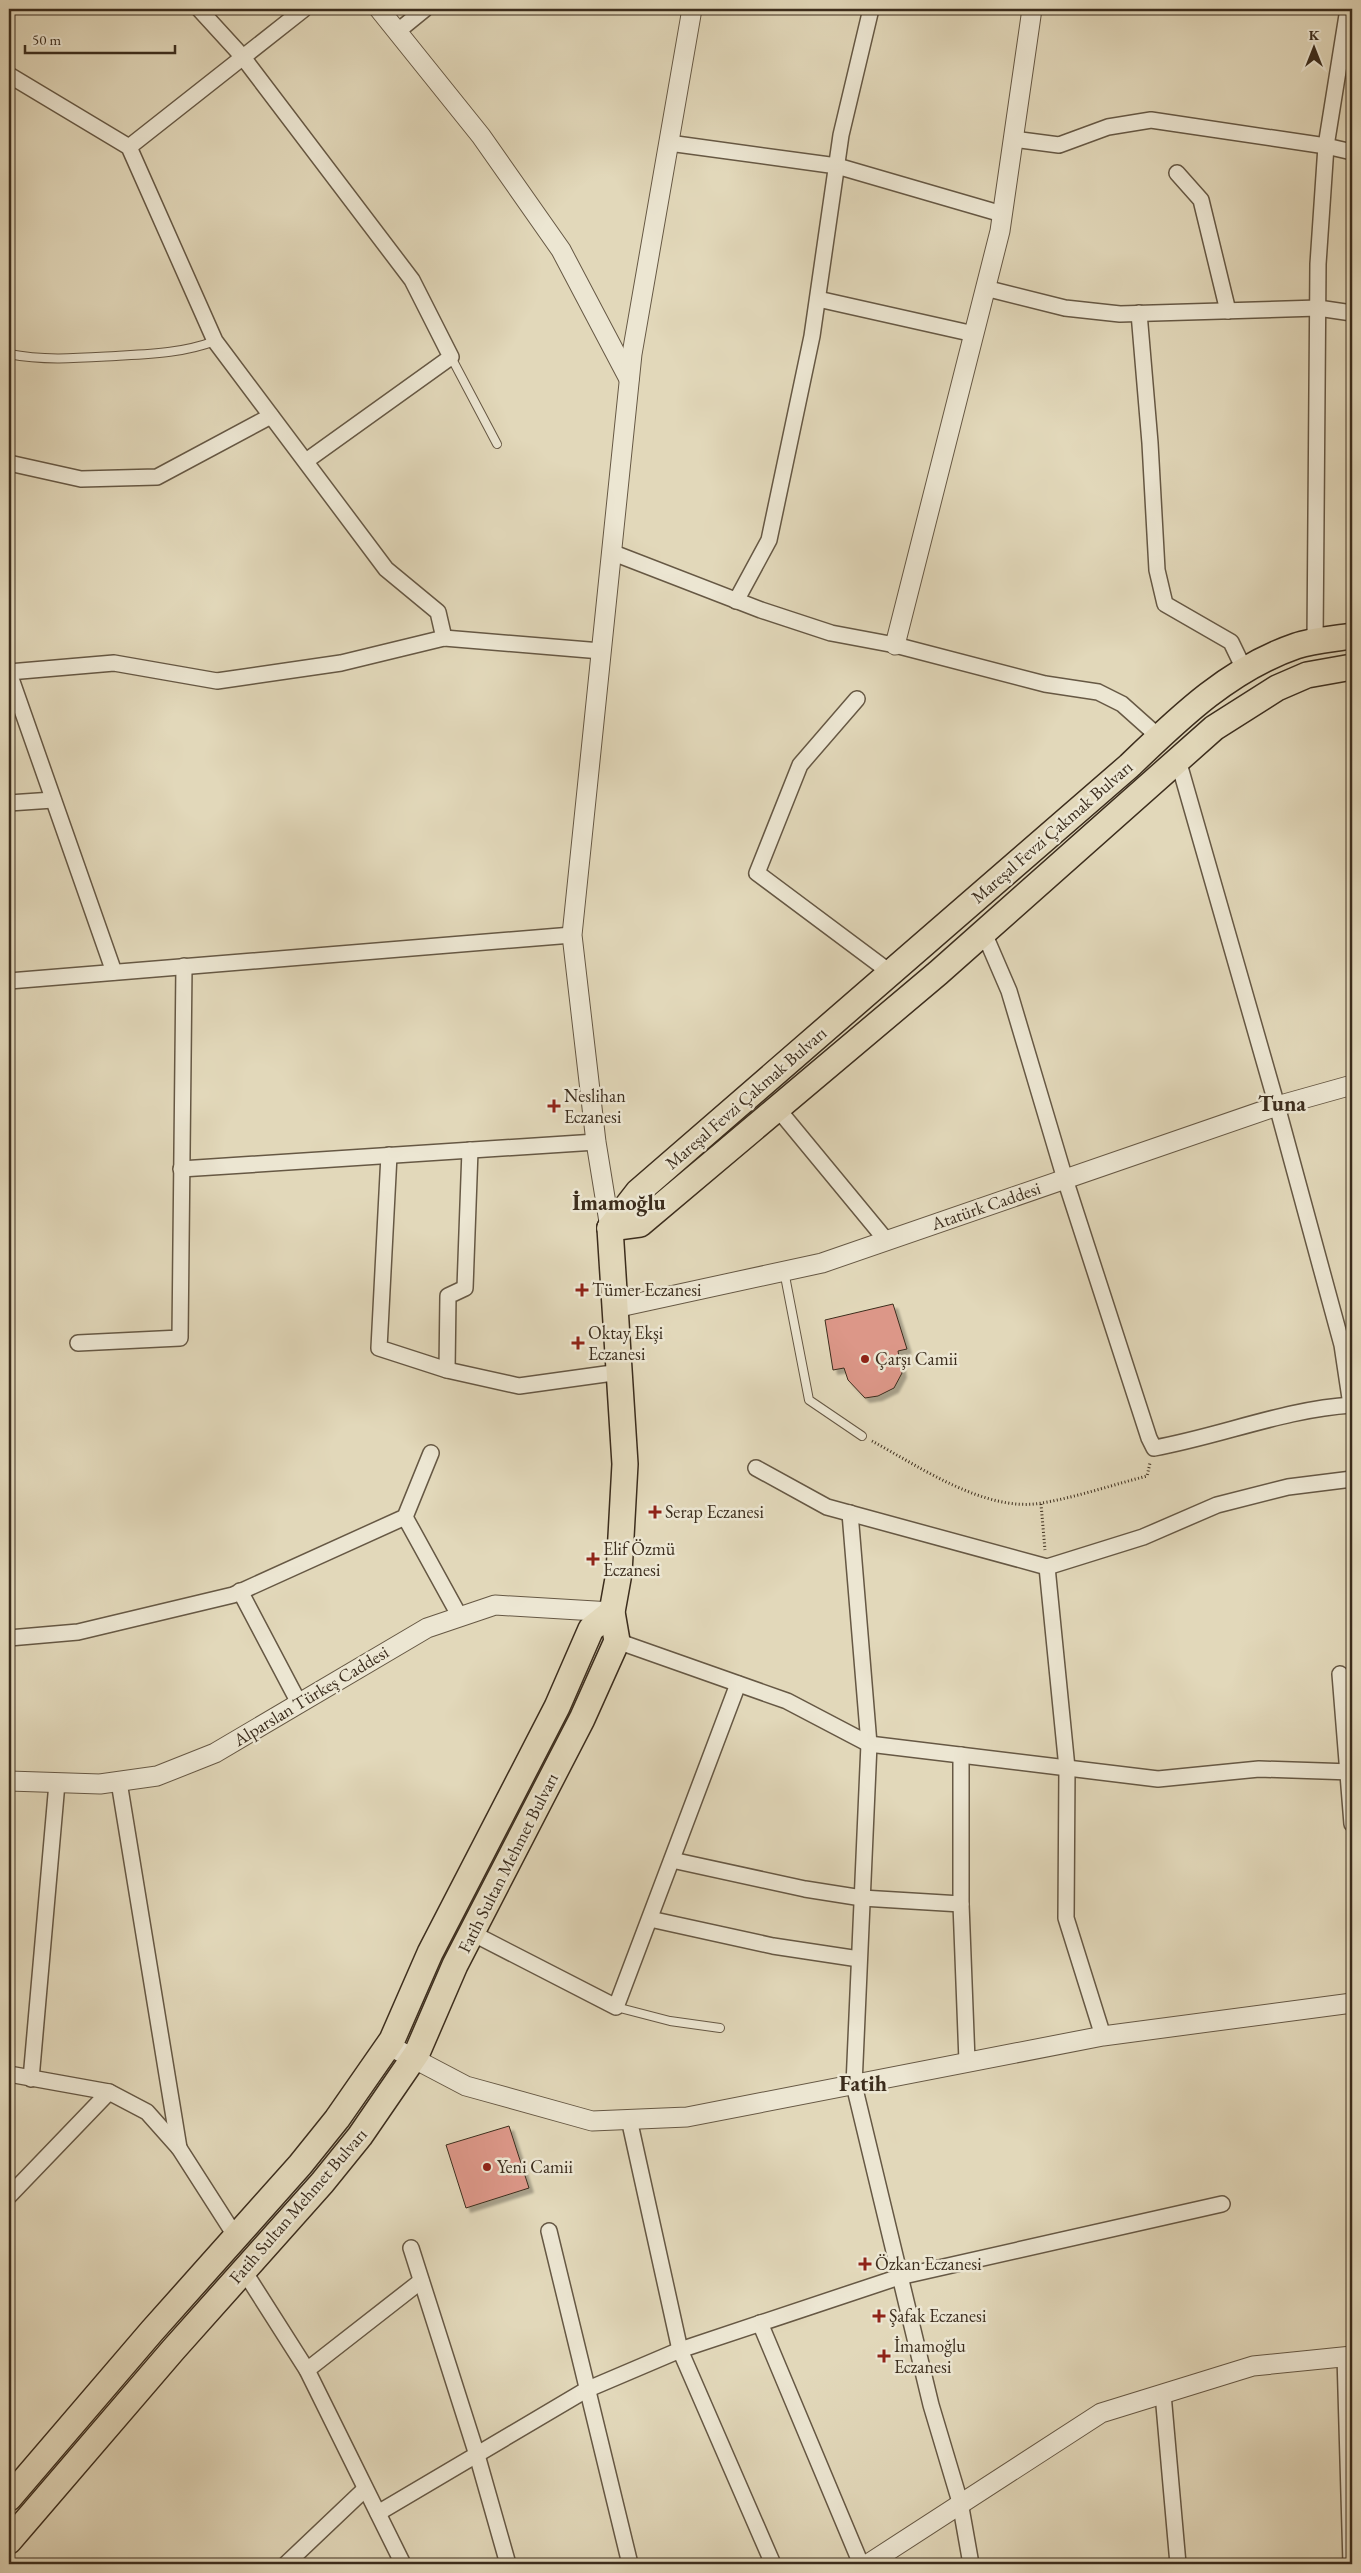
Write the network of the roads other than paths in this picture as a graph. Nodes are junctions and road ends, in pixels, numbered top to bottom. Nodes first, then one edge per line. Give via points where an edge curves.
1 (200, 9) edge
2 (304, 9) edge
3 (379, 9) edge
4 (425, 9) edge
5 (692, 9) edge
6 (871, 9) edge
7 (1032, 9) edge
8 (1348, 9) edge
9 (398, 31) junction
10 (242, 56) junction
11 (9, 75) edge
12 (1013, 139) junction
13 (670, 143) junction
14 (1326, 146) junction
15 (129, 147) junction
16 (1352, 152) edge
17 (837, 166) junction
18 (1176, 173) dead end
19 (1002, 214) junction
20 (985, 288) junction
21 (818, 299) junction
22 (1318, 308) junction
23 (1228, 311) junction
24 (1352, 313) edge
25 (1139, 314) junction
26 (974, 334) junction
27 (215, 340) junction
28 (9, 354) edge
29 (451, 357) junction
30 (629, 379) junction
31 (271, 416) junction
32 (497, 444) dead end
33 (306, 462) junction
34 (9, 463) edge
35 (611, 552) junction
36 (736, 601) junction
37 (1352, 636) edge
38 (444, 638) junction
39 (1315, 642) junction
40 (895, 645) junction
41 (601, 651) junction
42 (1352, 667) edge
43 (1245, 671) junction
44 (9, 672) edge
45 (857, 699) dead end
46 (1160, 737) junction
47 (1178, 760) junction
48 (54, 800) junction
49 (9, 803) edge
50 (984, 933) junction
51 (572, 936) junction
52 (184, 966) junction
53 (114, 972) junction
54 (891, 973) junction
55 (9, 981) edge
56 (1352, 1084) edge
57 (1278, 1106) junction
58 (777, 1108) junction
59 (596, 1142) junction
60 (470, 1150) junction
61 (389, 1155) junction
62 (181, 1169) junction
63 (1065, 1179) junction
64 (610, 1228) junction
65 (886, 1240) junction
66 (784, 1271) junction
67 (615, 1308) junction
68 (78, 1343) dead end
69 (447, 1370) junction
70 (621, 1383) junction
71 (1352, 1405) edge
72 (862, 1436) road end
73 (431, 1453) dead end
74 (756, 1468) dead end
75 (1352, 1480) edge
76 (850, 1513) junction
77 (405, 1517) junction
78 (1047, 1567) junction
79 (240, 1591) junction
80 (612, 1612) junction
81 (460, 1617) junction
82 (9, 1638) edge
83 (617, 1641) junction
84 (1340, 1674) dead end
85 (738, 1684) junction
86 (299, 1703) junction
87 (869, 1744) junction
88 (961, 1755) junction
89 (1066, 1768) junction
90 (1350, 1772) edge
91 (9, 1781) edge
92 (119, 1782) junction
93 (57, 1783) junction
94 (1352, 1824) edge
95 (672, 1860) junction
96 (862, 1898) junction
97 (961, 1904) junction
98 (650, 1919) junction
99 (472, 1933) junction
100 (859, 1959) junction
101 (1352, 2003) edge
102 (616, 2008) junction
103 (720, 2028) dead end
104 (1103, 2036) junction
105 (388, 2045) junction
106 (413, 2060) junction
107 (967, 2061) junction
108 (9, 2074) edge
109 (31, 2079) junction
110 (854, 2085) junction
111 (109, 2092) junction
112 (630, 2119) junction
113 (179, 2148) junction
114 (9, 2196) edge
115 (1222, 2204) dead end
116 (549, 2231) dead end
117 (236, 2237) junction
118 (411, 2248) dead end
119 (244, 2271) junction
120 (899, 2277) junction
121 (422, 2281) junction
122 (760, 2323) junction
123 (680, 2350) junction
124 (1348, 2356) edge
125 (307, 2370) junction
126 (586, 2390) junction
127 (1164, 2394) junction
128 (477, 2455) junction
129 (365, 2490) junction
130 (9, 2498) edge
131 (960, 2502) junction
132 (378, 2513) junction
133 (9, 2541) edge
134 (286, 2564) edge
135 (403, 2564) edge
136 (508, 2564) edge
137 (630, 2564) edge
138 (773, 2564) edge
139 (861, 2564) edge
140 (868, 2564) edge
141 (971, 2564) edge
142 (1178, 2564) edge
143 (1351, 2564) edge

1 - 10 street
2 - 10 street
3 - 9 street
4 - 9 street
5 - 13 street
6 - 17 street via 841,135
7 - 12 street
8 - 14 street
9 - 30 street via 481,136 561,250
10 - 15 street
10 - 29 street via 412,280
11 - 15 street
12 - 14 street via 1059,145 1108,127 1152,120
12 - 19 street
13 - 17 street
13 - 30 street
14 - 16 street
14 - 22 street
15 - 27 street
17 - 19 street
17 - 21 street
18 - 23 street via 1201,200
19 - 20 street
20 - 25 street via 1066,308
20 - 26 street
21 - 26 street
21 - 36 street via 769,540
22 - 23 street
22 - 24 street
22 - 39 street
23 - 25 street
25 - 43 street via 1156,570 1165,604 1231,642
26 - 40 street
27 - 28 lane via 167,353 71,359
27 - 31 street
29 - 32 lane
29 - 33 street
30 - 35 street
31 - 33 street
31 - 34 street via 156,477 81,478
33 - 38 street via 386,569 438,612
35 - 36 street
35 - 41 street
36 - 40 street via 831,633
37 - 39 main road, Mareşal Fevzi Çakmak Bulvarı
38 - 41 street
38 - 44 street via 340,663 218,681 114,663
39 - 43 main road, Mareşal Fevzi Çakmak Bulvarı via 1297,646
40 - 46 street via 1046,684 1098,692 1122,704
41 - 51 street
42 - 47 main road, Mareşal Fevzi Çakmak Bulvarı via 1307,675 1277,688 1214,728
43 - 46 main road, Mareşal Fevzi Çakmak Bulvarı via 1195,703
44 - 48 street
45 - 54 street via 800,765 757,873
46 - 54 main road, Mareşal Fevzi Çakmak Bulvarı
47 - 50 main road, Mareşal Fevzi Çakmak Bulvarı
47 - 57 street
48 - 49 street
48 - 53 street
50 - 58 main road, Mareşal Fevzi Çakmak Bulvarı
50 - 63 street via 1009,991
51 - 52 street
51 - 59 street
52 - 53 street
52 - 62 street
53 - 55 street
54 - 64 main road, Mareşal Fevzi Çakmak Bulvarı via 638,1192
56 - 57 street, Atatürk Caddesi
57 - 63 street, Atatürk Caddesi
57 - 71 street via 1342,1345
58 - 64 main road, Mareşal Fevzi Çakmak Bulvarı via 640,1224
58 - 65 street
59 - 60 street
59 - 64 street
60 - 61 street
60 - 69 street via 466,1288 448,1296
61 - 62 street
61 - 69 street via 379,1348
62 - 68 street via 180,1338
63 - 65 street, Atatürk Caddesi
63 - 71 street via 1148,1438 1154,1448 1316,1408
64 - 67 main road
65 - 66 street, Atatürk Caddesi
66 - 67 street, Atatürk Caddesi
66 - 72 lane via 809,1400
67 - 70 main road
69 - 70 street via 519,1386
70 - 80 main road via 625,1464 619,1572
73 - 77 street
74 - 76 street via 827,1507
75 - 78 street via 1288,1487 1217,1505 1143,1538
76 - 78 street
76 - 87 street
77 - 79 street
77 - 81 street
78 - 89 street
79 - 82 street via 78,1632
79 - 86 street
80 - 81 street, Alparslan Türkeş Caddesi via 495,1605
80 - 83 main road
80 - 105 main road, Fatih Sultan Mehmet Bulvarı via 591,1629 556,1707 430,1953
81 - 86 street, Alparslan Türkeş Caddesi via 426,1628
83 - 85 street
83 - 99 main road, Fatih Sultan Mehmet Bulvarı via 582,1719
84 - 90 street
85 - 87 street via 787,1701
85 - 95 street
86 - 92 street, Alparslan Türkeş Caddesi via 214,1753 157,1776
87 - 88 street
87 - 96 street
88 - 89 street
88 - 97 street
89 - 90 street via 1158,1779 1259,1769
89 - 104 street via 1066,1918
90 - 94 street
91 - 93 street, Alparslan Türkeş Caddesi
92 - 93 street, Alparslan Türkeş Caddesi
92 - 113 street
93 - 109 street
95 - 96 street
95 - 98 street
96 - 97 street
96 - 100 street
97 - 107 street
98 - 100 street via 773,1946
98 - 102 street
99 - 102 street
99 - 106 main road, Fatih Sultan Mehmet Bulvarı
100 - 110 street
101 - 104 street
102 - 103 lane via 670,2022
104 - 107 street
105 - 106 street
105 - 117 main road, Fatih Sultan Mehmet Bulvarı via 337,2119
106 - 112 street via 466,2086 592,2121
106 - 119 main road, Fatih Sultan Mehmet Bulvarı via 349,2150
107 - 110 street
108 - 109 street
109 - 111 street
110 - 112 street via 687,2117
110 - 120 street
111 - 113 street via 148,2112
111 - 114 street
112 - 123 street
113 - 117 street
115 - 120 street
116 - 126 street
117 - 130 main road, Fatih Sultan Mehmet Bulvarı
118 - 121 street
119 - 125 street
119 - 133 main road, Fatih Sultan Mehmet Bulvarı
120 - 122 street
120 - 131 street via 931,2405
121 - 125 street
121 - 128 street
122 - 123 street
122 - 139 street
123 - 126 street
123 - 138 street
124 - 127 street via 1254,2366
124 - 143 street
125 - 129 street
126 - 128 street
126 - 137 street
127 - 131 street via 1101,2413
127 - 142 street
128 - 132 street
128 - 136 street
129 - 132 street
129 - 134 street
131 - 140 street
131 - 141 street
132 - 135 street

